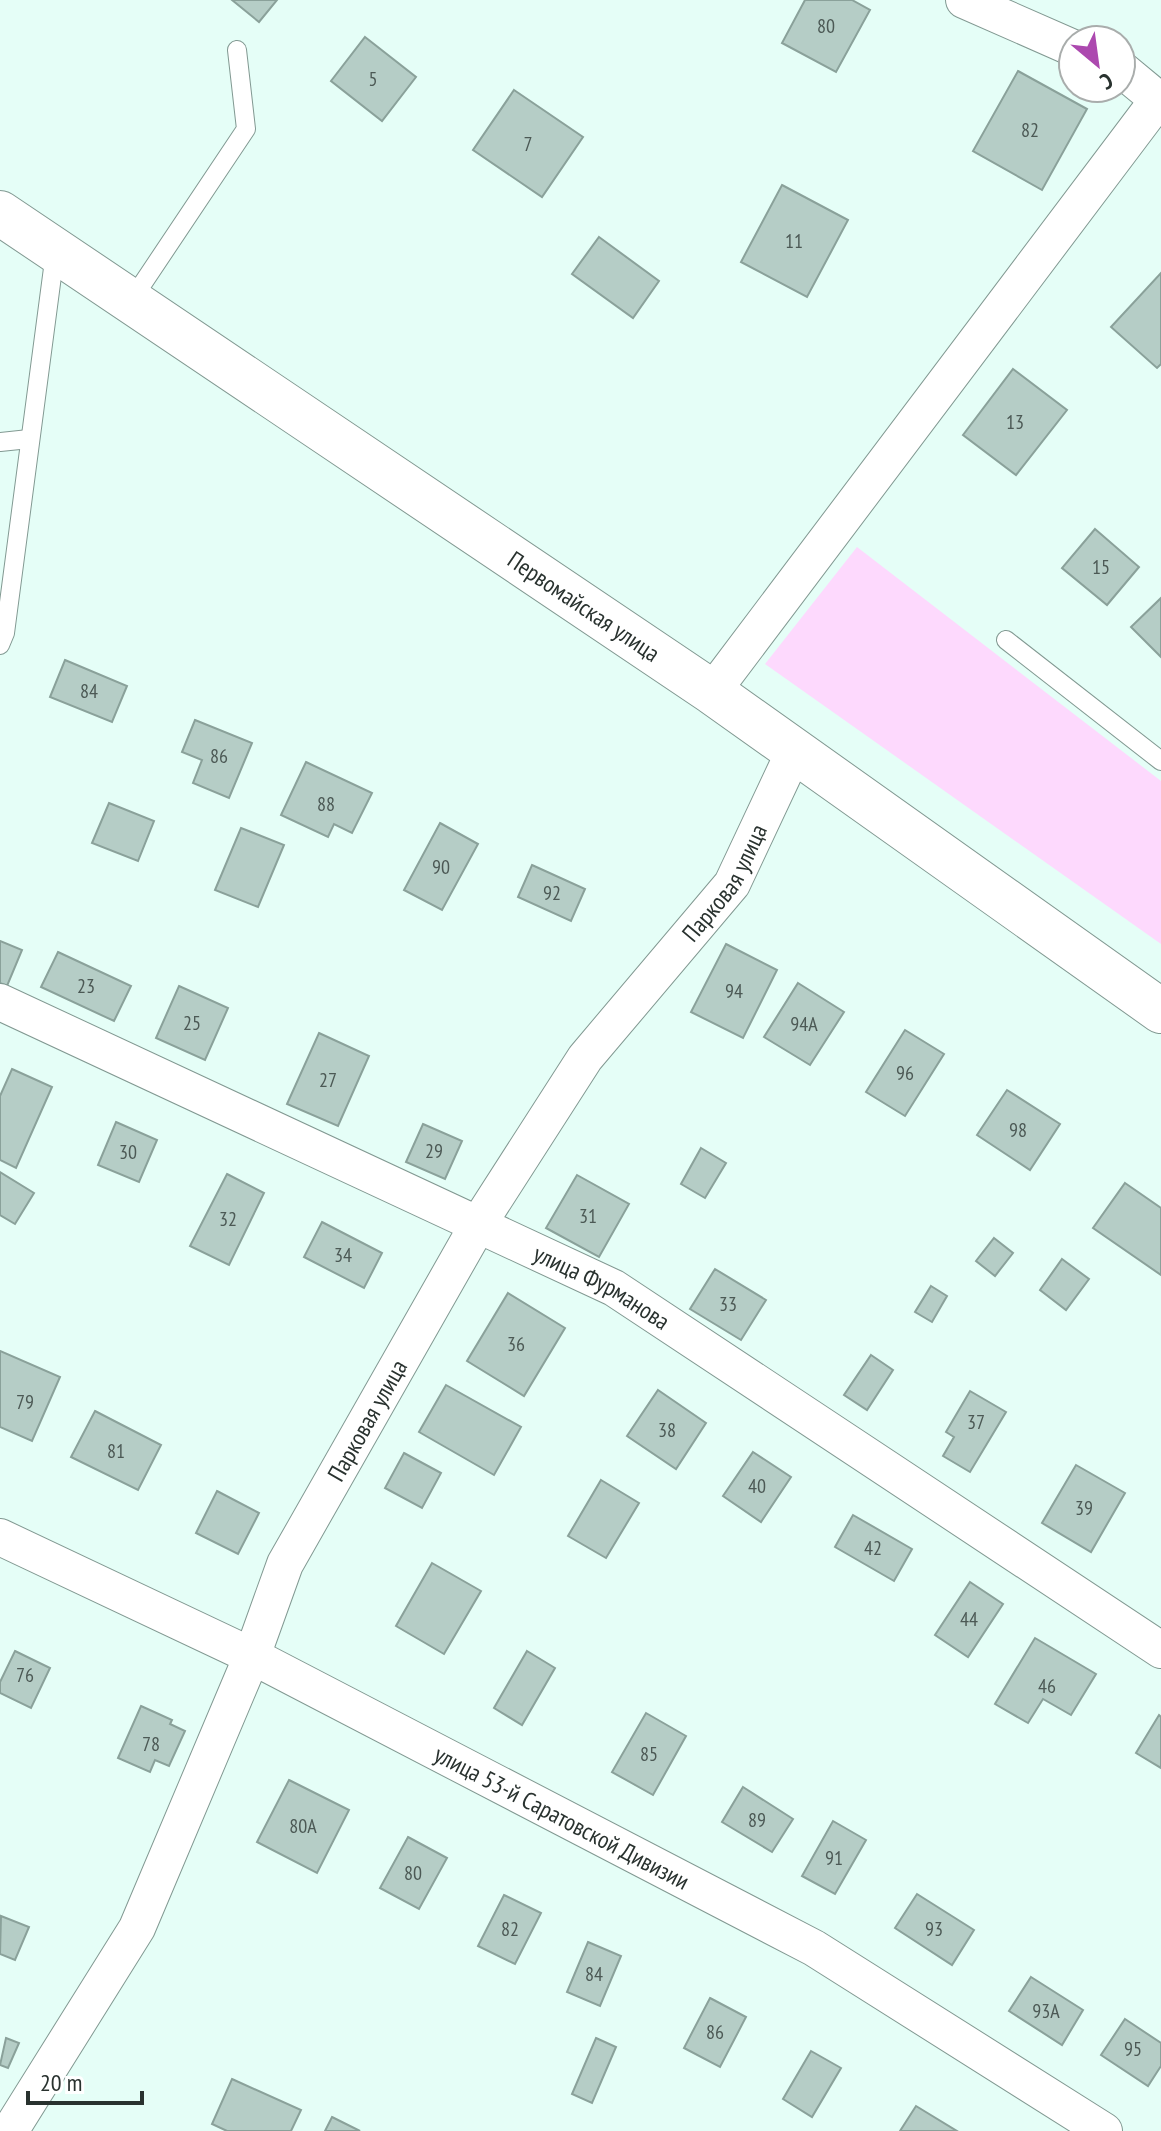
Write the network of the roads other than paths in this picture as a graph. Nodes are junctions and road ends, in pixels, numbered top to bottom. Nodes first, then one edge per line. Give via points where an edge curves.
1 (964, 0) edge
2 (1057, 41) edge
3 (237, 50) dead end
4 (1137, 82) edge
5 (1160, 101) edge
6 (0, 213) edge
7 (55, 250) junction
8 (131, 301) junction
9 (29, 439) junction
10 (0, 442) edge
11 (1006, 640) dead end
12 (0, 645) edge
13 (712, 692) junction
14 (794, 752) junction
15 (1161, 761) edge
16 (0, 1002) edge
17 (1161, 1011) edge
18 (479, 1223) junction
19 (0, 1537) edge
20 (1161, 1650) edge
21 (252, 1656) junction
22 (0, 2129) edge
23 (8, 2131) edge
24 (1104, 2131) edge

1 - 2 street
3 - 8 lane via 246,129
4 - 5 street
5 - 13 street
6 - 7 main road, Первомайская улица
7 - 8 main road, Первомайская улица
7 - 9 lane
8 - 13 main road, Первомайская улица
9 - 10 lane
9 - 12 lane
11 - 15 lane
13 - 14 main road, Первомайская улица
14 - 17 main road, Первомайская улица
14 - 18 street, Парковая улица via 732,884 585,1058
16 - 18 street, улица Фурманова
18 - 20 street, улица Фурманова via 614,1288
18 - 21 street, Парковая улица via 285,1564
19 - 21 street, улица 53-й Саратовской Дивизии
21 - 23 street, Парковая улица via 137,1928
21 - 24 street, улица 53-й Саратовской Дивизии via 814,1948
22 - 23 street

